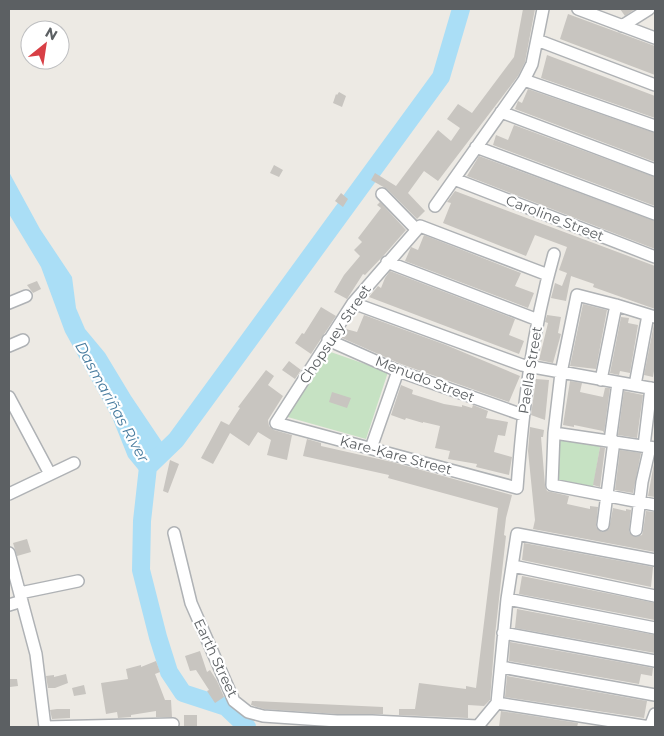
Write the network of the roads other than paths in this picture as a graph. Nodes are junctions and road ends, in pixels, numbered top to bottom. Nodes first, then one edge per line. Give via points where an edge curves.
1 (543, 9) edge
2 (578, 9) edge
3 (650, 9) edge
4 (622, 26) junction
5 (655, 38) edge
6 (537, 40) junction
7 (524, 80) junction
8 (655, 85) edge
9 (500, 112) junction
10 (655, 126) edge
11 (476, 147) junction
12 (655, 170) edge
13 (454, 179) junction
14 (382, 194) dead end
15 (435, 206) dead end
16 (655, 214) edge
17 (418, 228) junction
18 (554, 254) dead end
19 (655, 256) edge
20 (387, 262) junction
21 (548, 275) junction
22 (26, 296) dead end
23 (9, 303) edge
24 (353, 303) junction
25 (616, 305) junction
26 (651, 316) edge
27 (538, 320) junction
28 (23, 340) dead end
29 (328, 340) junction
30 (9, 346) edge
31 (529, 366) junction
32 (398, 371) junction
33 (561, 373) junction
34 (601, 380) junction
35 (618, 382) junction
36 (635, 385) junction
37 (653, 388) edge
38 (9, 397) edge
39 (523, 415) junction
40 (276, 423) joint
41 (554, 433) junction
42 (612, 441) junction
43 (650, 447) edge
44 (371, 448) junction
45 (74, 463) dead end
46 (50, 474) junction
47 (516, 488) joint
48 (9, 494) edge
49 (607, 496) junction
50 (640, 503) junction
51 (655, 506) edge
52 (603, 525) dead end
53 (636, 530) dead end
54 (174, 533) dead end
55 (9, 552) edge
56 (655, 560) edge
57 (513, 566) junction
58 (78, 581) dead end
59 (655, 596) edge
60 (21, 597) junction
61 (507, 599) junction
62 (9, 605) edge
63 (655, 628) edge
64 (503, 633) junction
65 (655, 661) edge
66 (501, 667) junction
67 (655, 695) edge
68 (497, 704) junction
69 (655, 714) edge
70 (173, 724) dead end
71 (335, 724) edge
72 (372, 724) edge
73 (45, 727) edge
74 (111, 727) edge
75 (478, 727) edge

1 - 6 street
2 - 4 street
3 - 4 street
4 - 5 street
6 - 7 street via 532,64
6 - 8 street
7 - 9 street
7 - 10 street
9 - 11 street
9 - 12 street
11 - 13 street
11 - 16 street
13 - 15 street
13 - 19 street, Caroline Street
14 - 17 street
17 - 20 street, Chopsuey Street
17 - 21 street
18 - 21 street, Paella Street
20 - 24 street, Chopsuey Street
20 - 27 street
21 - 27 street, Paella Street
22 - 23 street
24 - 29 street, Chopsuey Street
24 - 31 street
25 - 26 street
25 - 33 street via 577,296
25 - 34 street
26 - 36 street
27 - 31 street, Paella Street
28 - 30 street
29 - 32 street, Menudo Street
29 - 40 street, Chopsuey Street
31 - 33 street
31 - 39 street, Paella Street
32 - 39 street, Menudo Street
32 - 44 street
33 - 34 street
33 - 41 street
34 - 35 street
35 - 36 street
35 - 42 street
36 - 37 street
37 - 43 street
38 - 46 street
39 - 47 street, Paella Street
40 - 44 street, Kare-Kare Street
41 - 42 street
41 - 49 street via 552,485
42 - 43 street
42 - 49 street
43 - 50 street
44 - 47 street, Kare-Kare Street
45 - 46 street
46 - 48 street
49 - 50 street
49 - 52 street
50 - 51 street
50 - 53 street
54 - 71 street, Earth Street via 191,604 234,701 253,714
55 - 60 street
56 - 57 street via 517,534
57 - 59 street
57 - 61 street
58 - 60 street
60 - 62 street
60 - 73 street via 36,654
61 - 63 street
61 - 64 street
64 - 65 street
64 - 66 street
66 - 67 street
66 - 68 street
68 - 69 street via 650,726
68 - 75 street, Earth Street
70 - 74 street
71 - 72 street, Earth Street
72 - 75 street, Earth Street
73 - 74 street

